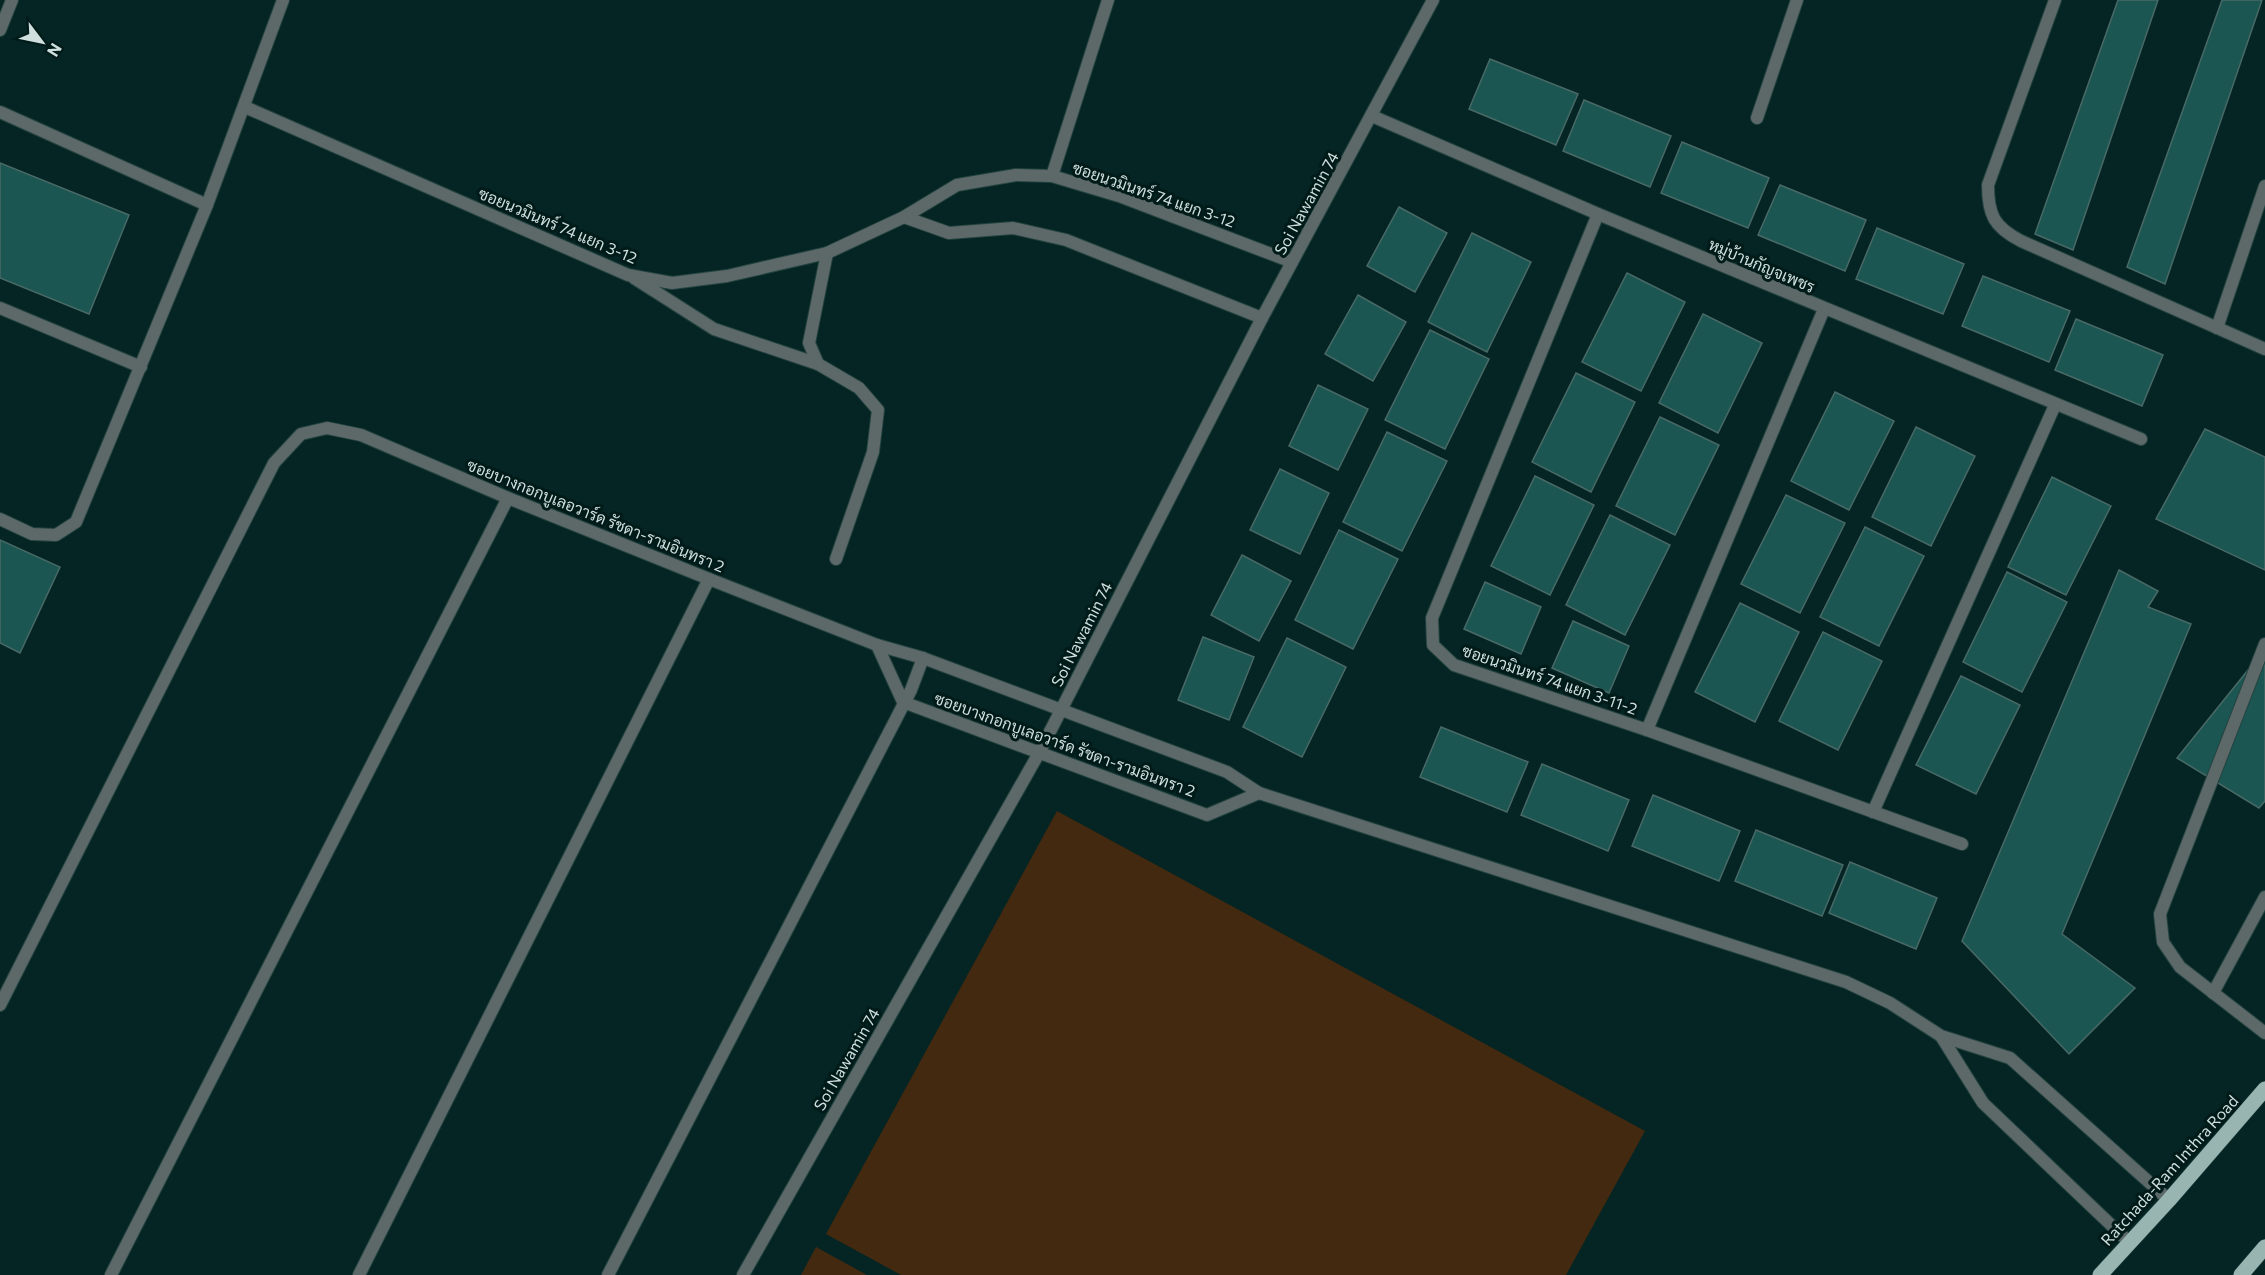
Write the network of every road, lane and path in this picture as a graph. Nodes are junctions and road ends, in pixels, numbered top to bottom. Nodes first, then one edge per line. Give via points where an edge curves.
1 (12, 0) edge
2 (283, 0) edge
3 (1108, 0) edge
4 (1433, 0) edge
5 (1797, 0) edge
6 (2055, 0) edge
7 (0, 30) edge
8 (244, 107) junction
9 (0, 112) edge
10 (1372, 116) junction
11 (1757, 118) dead end
12 (1052, 176) junction
13 (2265, 186) edge
14 (207, 206) junction
15 (1598, 214) junction
16 (904, 217) junction
17 (827, 253) junction
18 (1292, 262) junction
19 (628, 275) junction
20 (0, 308) edge
21 (1824, 309) junction
22 (1262, 318) junction
23 (2217, 327) junction
24 (2265, 349) edge
25 (818, 364) junction
26 (141, 367) junction
27 (2055, 405) junction
28 (2142, 439) dead end
29 (508, 498) junction
30 (0, 519) edge
31 (836, 560) dead end
32 (709, 579) junction
33 (2265, 644) edge
34 (877, 645) junction
35 (923, 658) junction
36 (904, 702) junction
37 (1061, 710) junction
38 (1647, 730) junction
39 (1039, 753) junction
40 (1259, 793) junction
41 (1873, 812) junction
42 (1962, 844) dead end
43 (2265, 897) edge
44 (2213, 993) junction
45 (0, 1005) edge
46 (2265, 1033) edge
47 (1941, 1036) junction
48 (2265, 1089) edge
49 (2169, 1200) junction
50 (2130, 1243) junction
51 (2265, 1247) edge
52 (111, 1275) edge
53 (358, 1275) edge
54 (608, 1275) edge
55 (743, 1275) edge
56 (2100, 1275) edge
57 (2241, 1275) edge

1 - 7 street
2 - 8 street
3 - 12 street
4 - 10 street, Soi Nawamin 74
5 - 11 street
6 - 23 street via 1988,185 1993,219 2006,233
8 - 14 street
8 - 19 street, ซอยนวมินทร์ 74 แยก 3-12
9 - 14 street
10 - 15 street, หมู่บ้านกัญจเพชร
10 - 18 street, Soi Nawamin 74
12 - 16 street, ซอยนวมินทร์ 74 แยก 3-12 via 1016,175 957,185
12 - 18 street, ซอยนวมินทร์ 74 แยก 3-12 via 1119,196
13 - 23 street
14 - 26 street
15 - 21 street, หมู่บ้านกัญจเพชร
15 - 38 street, ซอยนวมินทร์ 74 แยก 3-11-2 via 1432,618 1433,645 1454,665
16 - 17 street, ซอยนวมินทร์ 74 แยก 3-12
16 - 22 street via 949,233 1013,228 1066,240
17 - 19 street, ซอยนวมินทร์ 74 แยก 3-12 via 727,276 672,283
17 - 25 street via 809,343
18 - 22 street, Soi Nawamin 74
19 - 25 street via 714,329
20 - 26 street
21 - 27 street, หมู่บ้านกัญจเพชร
21 - 38 street
22 - 37 street, Soi Nawamin 74
23 - 24 street
25 - 31 street via 859,388 878,410 873,452
26 - 30 street via 76,522 56,535 32,534
27 - 28 street, หมู่บ้านกัญจเพชร
27 - 41 street
29 - 32 street, ซอยบางกอกบูเลอวาร์ด รัชดา-รามอินทรา 2
29 - 45 street, ซอยบางกอกบูเลอวาร์ด รัชดา-รามอินทรา 2 via 361,435 327,428 301,434 274,463
29 - 52 street
32 - 34 street, ซอยบางกอกบูเลอวาร์ด รัชดา-รามอินทรา 2
32 - 53 street
33 - 44 street via 2160,914 2163,942 2180,967
34 - 35 street, ซอยบางกอกบูเลอวาร์ด รัชดา-รามอินทรา 2
34 - 36 street
35 - 36 street
35 - 37 street, ซอยบางกอกบูเลอวาร์ด รัชดา-รามอินทรา 2
36 - 39 street, ซอยบางกอกบูเลอวาร์ด รัชดา-รามอินทรา 2
36 - 54 street
37 - 39 street, Soi Nawamin 74
37 - 40 street, ซอยบางกอกบูเลอวาร์ด รัชดา-รามอินทรา 2 via 1227,772
38 - 41 street, ซอยนวมินทร์ 74 แยก 3-11-2
39 - 40 street, ซอยบางกอกบูเลอวาร์ด รัชดา-รามอินทรา 2 via 1207,815
39 - 55 street, Soi Nawamin 74
40 - 47 street via 1846,982 1890,1003
41 - 42 street, ซอยนวมินทร์ 74 แยก 3-11-2
43 - 44 street
44 - 46 street
47 - 49 street via 2010,1058
47 - 50 street via 1983,1102
48 - 49 main road, Ratchada-Ram Inthra Road
49 - 50 main road, Ratchada-Ram Inthra Road
50 - 56 main road, Ratchada-Ram Inthra Road
51 - 57 main road

